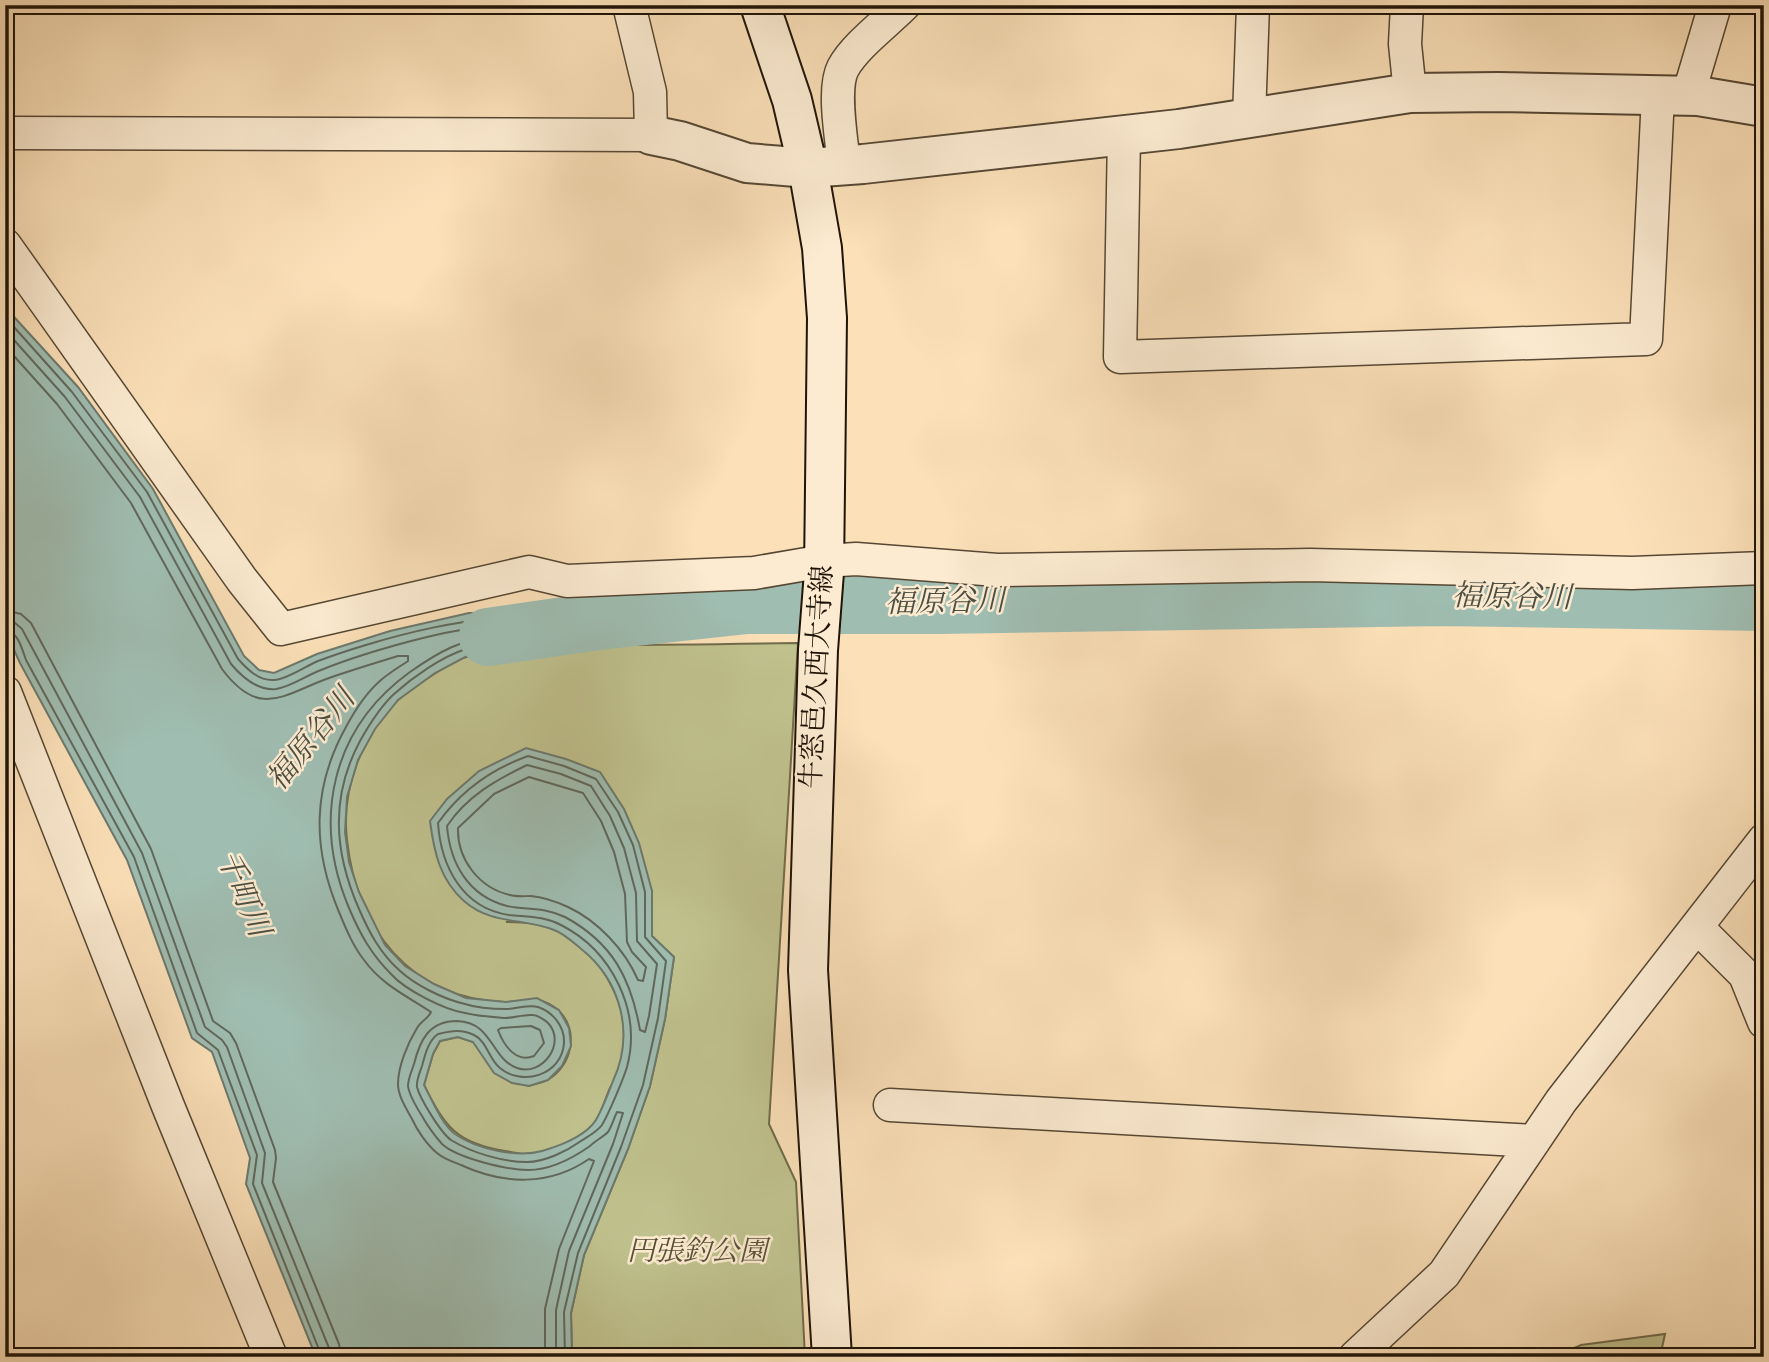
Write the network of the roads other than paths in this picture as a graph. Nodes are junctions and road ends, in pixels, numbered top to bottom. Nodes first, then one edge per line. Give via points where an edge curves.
1 (629, 5) edge
2 (760, 5) edge
3 (904, 5) edge
4 (1253, 5) edge
5 (1407, 5) edge
6 (1715, 5) edge
7 (1410, 93) junction
8 (1673, 96) junction
9 (1764, 107) edge
10 (1249, 118) junction
11 (5, 133) edge
12 (651, 135) junction
13 (1124, 135) junction
14 (826, 166) junction
15 (5, 245) edge
16 (824, 566) junction
17 (1764, 568) edge
18 (5, 692) edge
19 (1764, 840) edge
20 (1698, 927) junction
21 (1764, 1021) edge
22 (890, 1105) dead end
23 (1534, 1141) junction
24 (271, 1357) edge
25 (832, 1357) edge
26 (1355, 1357) edge

1 - 12 street via 650,92
2 - 14 main road, 牛窓邑久西大寺線 via 792,100
3 - 14 street via 842,69
4 - 10 street
5 - 7 street
6 - 8 street
7 - 8 main road
7 - 10 main road
8 - 9 main road
8 - 13 street via 1646,339 1121,357
10 - 13 main road
11 - 12 street
12 - 14 main road via 747,163
13 - 14 main road
14 - 16 main road, 牛窓邑久西大寺線 via 822,248 827,317
15 - 16 street via 281,629 529,572 567,581
16 - 17 street via 856,559 997,570 1310,565 1632,573
16 - 25 main road, 牛窓邑久西大寺線 via 808,970
18 - 24 street
19 - 20 street
20 - 21 street via 1745,975
20 - 23 street
22 - 23 street
23 - 26 street via 1444,1274

